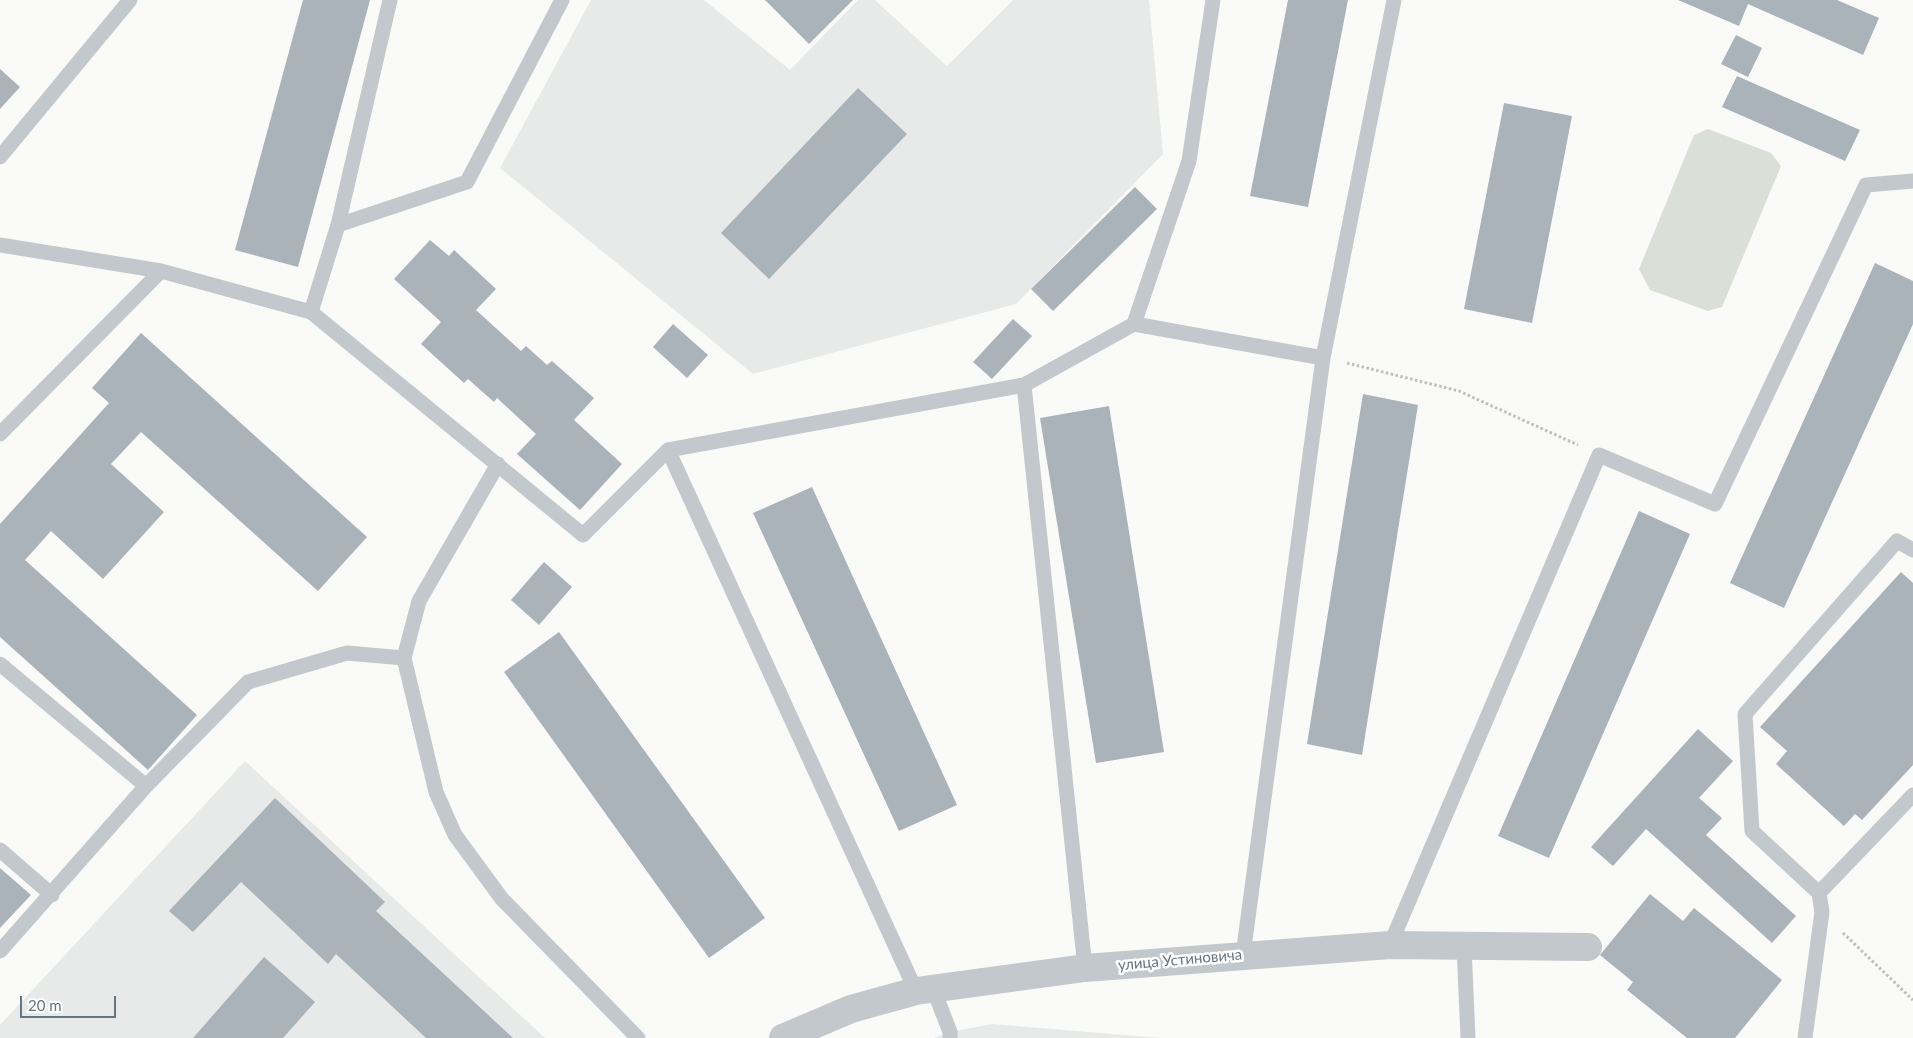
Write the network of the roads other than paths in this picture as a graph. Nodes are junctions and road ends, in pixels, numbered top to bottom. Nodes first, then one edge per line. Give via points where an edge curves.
1 (130, 0) edge
2 (390, 0) edge
3 (562, 0) edge
4 (1213, 0) edge
5 (1394, 0) edge
6 (0, 156) edge
7 (1913, 181) edge
8 (338, 225) junction
9 (0, 245) edge
10 (161, 271) junction
11 (311, 312) junction
12 (1134, 324) junction
13 (1323, 358) junction
14 (1024, 385) junction
15 (0, 434) edge
16 (668, 450) junction
17 (498, 464) junction
18 (1913, 550) edge
19 (404, 658) junction
20 (0, 664) edge
21 (146, 786) junction
22 (1913, 794) edge
23 (0, 850) edge
24 (1819, 893) junction
25 (52, 895) junction
26 (1390, 945) junction
27 (1464, 946) junction
28 (1588, 947) dead end
29 (0, 951) edge
30 (1243, 955) junction
31 (1085, 968) junction
32 (924, 990) junction
33 (638, 1038) edge
34 (783, 1038) edge
35 (950, 1038) edge
36 (1468, 1038) edge
37 (1805, 1038) edge

1 - 6 lane
2 - 8 lane
3 - 8 lane via 467,182
4 - 12 lane via 1189,161
5 - 13 lane
7 - 26 lane via 1866,185 1715,504 1599,455
8 - 11 lane
9 - 10 lane
10 - 11 lane
10 - 15 lane
11 - 17 lane
12 - 13 lane
12 - 14 lane
13 - 30 lane
14 - 16 lane
14 - 31 lane
16 - 17 lane via 583,535
16 - 32 lane
17 - 19 lane via 419,601
18 - 24 lane via 1897,540 1745,714 1752,831
19 - 21 lane via 347,653 248,682
19 - 33 lane via 436,792 455,835 502,899
20 - 21 lane
21 - 25 lane
22 - 24 lane
23 - 25 lane
24 - 37 lane via 1822,912
25 - 29 lane
26 - 27 street, улица Устиновича
26 - 30 street, улица Устиновича
27 - 28 street, улица Устиновича
27 - 36 lane
30 - 31 street, улица Устиновича
31 - 32 street, улица Устиновича
32 - 34 street, улица Устиновича via 850,1009
32 - 35 lane via 950,1032

